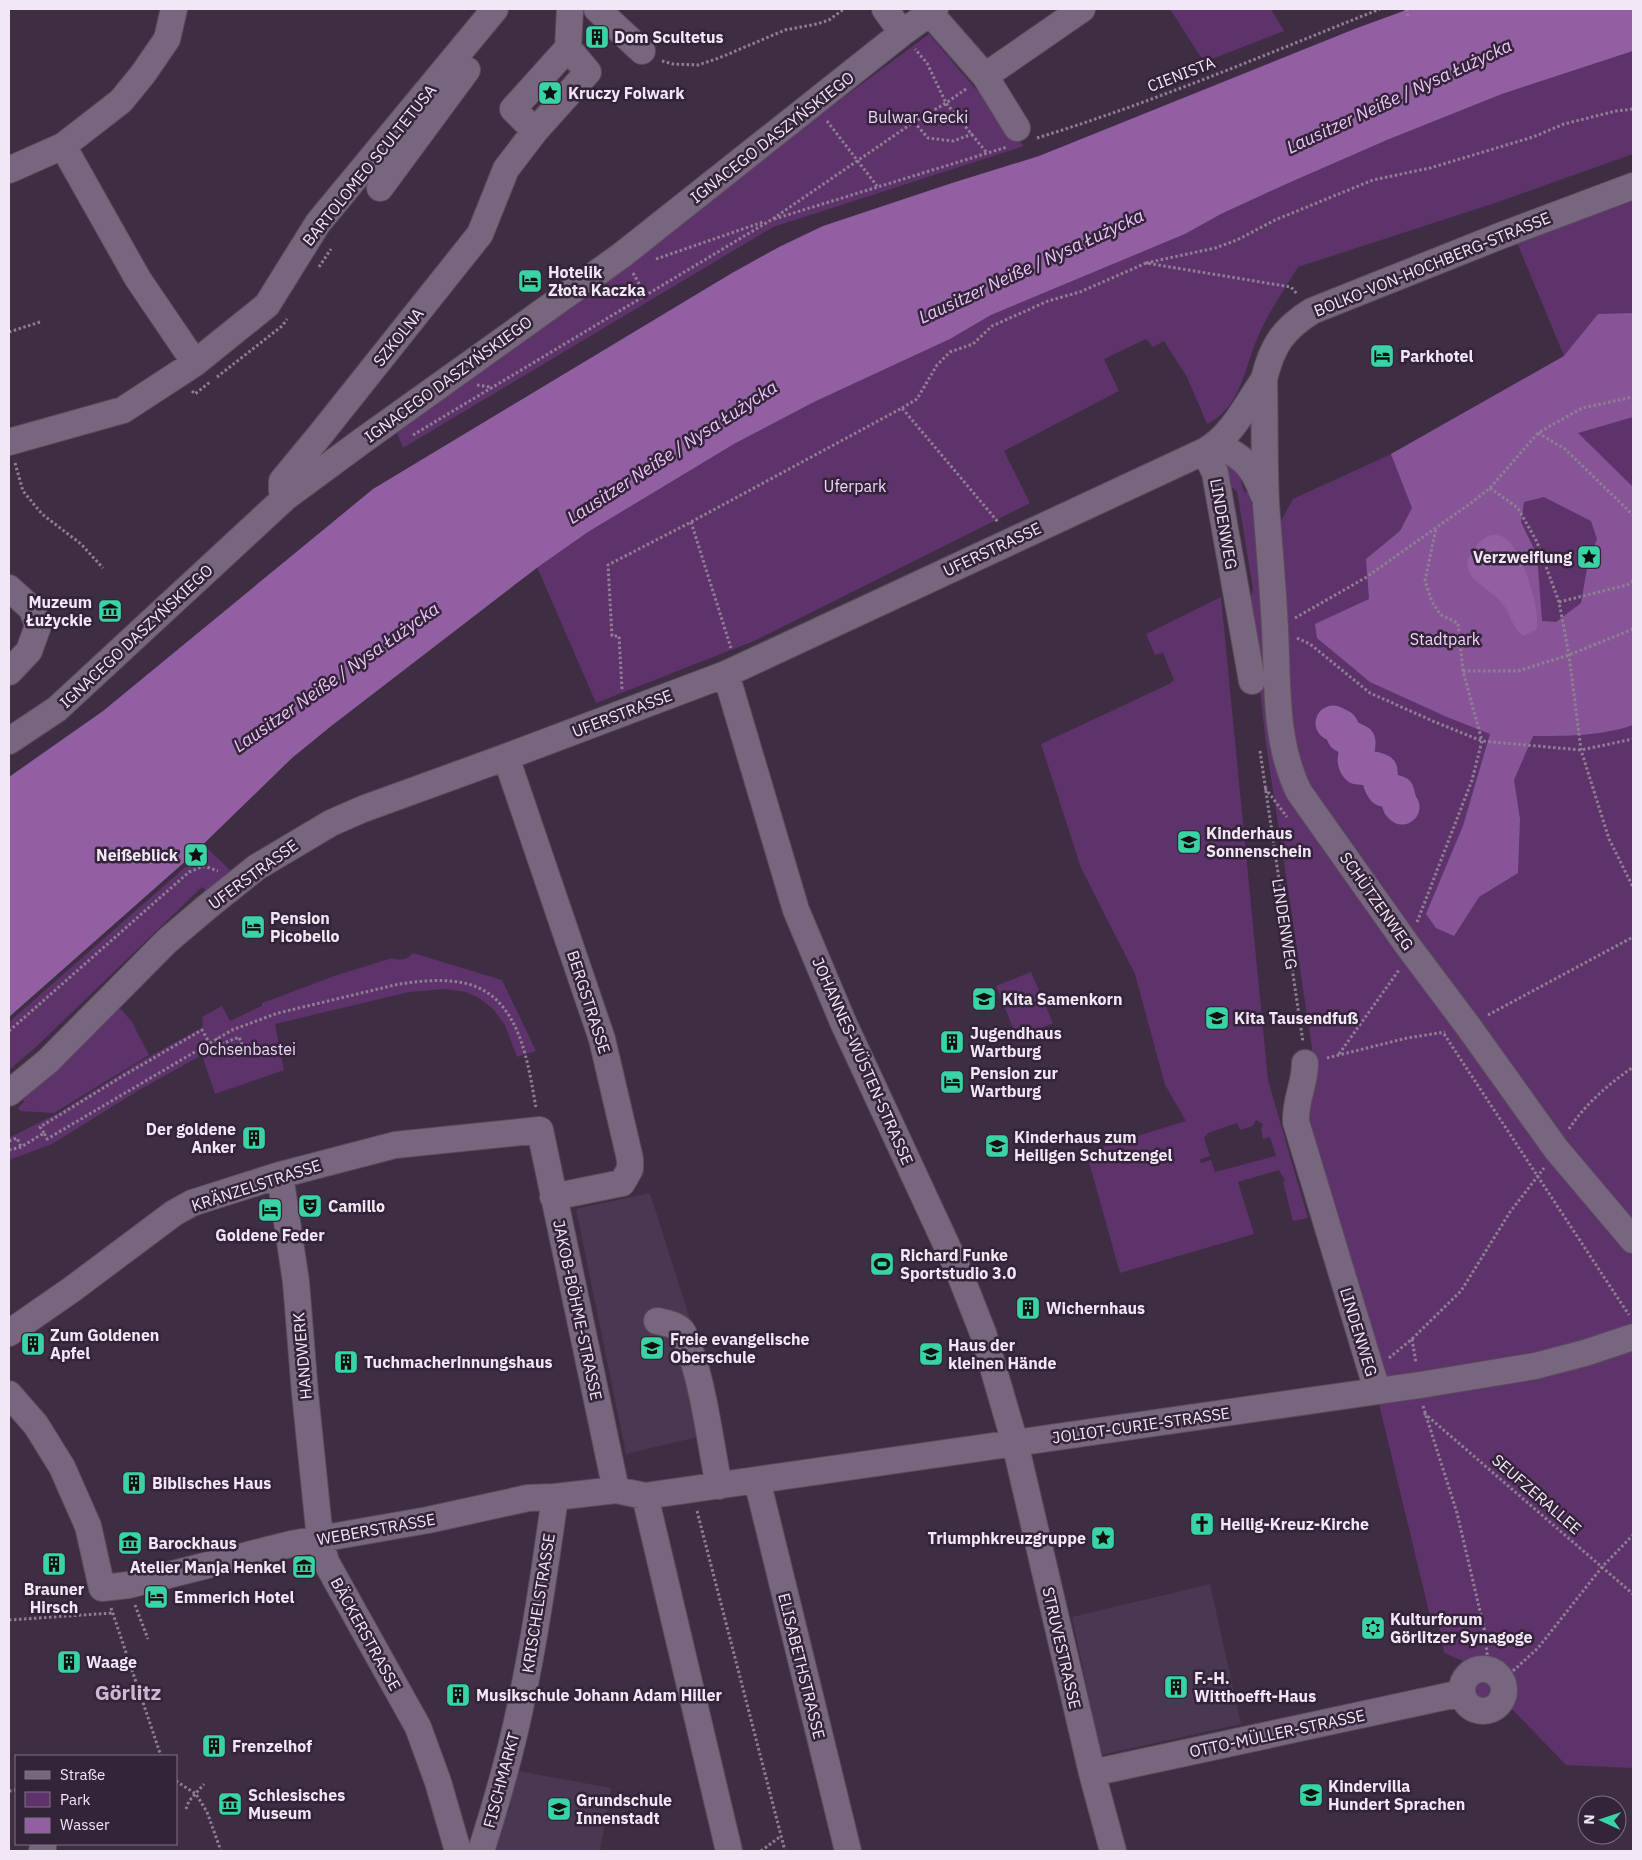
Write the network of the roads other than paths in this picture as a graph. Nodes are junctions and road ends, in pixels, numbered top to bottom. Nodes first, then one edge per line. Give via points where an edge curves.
1 (174, 9) edge
2 (570, 9) edge
3 (597, 9) edge
4 (885, 9) edge
5 (1082, 9) edge
6 (494, 11) edge
7 (932, 11) edge
8 (908, 41) junction
9 (642, 52) road end
10 (985, 76) junction
11 (1021, 138) road end
12 (63, 146) junction
13 (9, 170) edge
14 (1633, 186) edge
15 (380, 188) dead end
16 (194, 363) junction
17 (1264, 379) junction
18 (9, 442) edge
19 (1211, 448) junction
20 (286, 497) junction
21 (1266, 504) junction
22 (9, 588) edge
23 (9, 672) edge
24 (731, 672) junction
25 (1252, 681) dead end
26 (9, 741) edge
27 (506, 757) junction
28 (1305, 1063) road end
29 (9, 1093) edge
30 (540, 1130) joint
31 (280, 1175) junction
32 (553, 1196) junction
33 (1633, 1240) edge
34 (657, 1321) dead end
35 (9, 1333) edge
36 (1633, 1337) edge
37 (1374, 1381) junction
38 (9, 1394) edge
39 (1015, 1443) junction
40 (757, 1480) junction
41 (718, 1486) junction
42 (616, 1490) junction
43 (645, 1496) junction
44 (555, 1497) junction
45 (320, 1539) junction
46 (1462, 1693) junction
47 (520, 1709) joint
48 (1092, 1773) junction
49 (458, 1851) edge
50 (481, 1851) edge
51 (729, 1851) edge
52 (848, 1851) edge
53 (1113, 1851) edge

1 - 12 street via 167,39 143,74 121,101
2 - 20 street, SZKOLNA via 568,48 588,72 534,130 506,169 480,234 282,481
3 - 9 street
4 - 8 street
5 - 10 street
6 - 15 street via 506,22
6 - 16 street, BARTOLOMEO SCULTETUSA via 318,223 267,305
7 - 8 street, IGNACEGO DASZYŃSKIEGO
7 - 10 street
8 - 20 street, IGNACEGO DASZYŃSKIEGO via 814,104 622,255
10 - 11 street
12 - 13 street
12 - 16 street via 138,279
14 - 17 street, BOLKO-VON-HOCHBERG-STRASSE via 1312,311 1282,335 1268,360
16 - 18 street, BARTOLOMEO SCULTETUSA via 123,410
17 - 19 street, UFERSTRASSE via 1230,430
17 - 21 street, SCHÜTZENWEG
19 - 21 street, SCHÜTZENWEG via 1234,452 1247,463
19 - 24 street, UFERSTRASSE
19 - 25 street, LINDENWEG
20 - 26 street, IGNACEGO DASZYŃSKIEGO via 57,709
21 - 33 street, SCHÜTZENWEG via 1281,730 1291,776 1408,946 1556,1149
22 - 23 street via 32,609 38,626 30,651
24 - 27 street, UFERSTRASSE
24 - 39 street, JOHANNES-WÜSTEN-STRASSE via 796,910 843,1022 972,1302
27 - 29 street, UFERSTRASSE via 331,823 257,867 168,941 48,1062
27 - 32 street, BERGSTRASSE via 602,1038 630,1159 630,1169 622,1183
28 - 37 street, LINDENWEG via 1295,1108 1296,1122
30 - 31 street, KRÄNZELSTRASSE via 395,1145
30 - 32 street, JAKOB-BÖHME-STRASSE
31 - 35 street, KRÄNZELSTRASSE via 192,1203 174,1213
31 - 45 street, HANDWERK via 296,1282
32 - 42 street, JAKOB-BÖHME-STRASSE
34 - 41 street via 673,1324 685,1336 703,1398
36 - 37 street, JOLIOT-CURIE-STRASSE via 1536,1366 1420,1385
37 - 39 street, JOLIOT-CURIE-STRASSE
38 - 45 street, WEBERSTRASSE via 36,1424 62,1467 88,1526 102,1588 111,1600 129,1585
39 - 40 street, JOLIOT-CURIE-STRASSE
39 - 48 street, STRUVESTRASSE
40 - 41 street, JOLIOT-CURIE-STRASSE
40 - 52 street, ELISABETHSTRASSE
41 - 43 street, JOLIOT-CURIE-STRASSE
42 - 43 street, WEBERSTRASSE
42 - 44 street, WEBERSTRASSE
43 - 51 street
44 - 45 street, WEBERSTRASSE via 528,1498
44 - 47 street, KRISCHELSTRASSE via 542,1592
45 - 49 street, BÄCKERSTRASSE via 326,1562 418,1727
46 - 46 street via 1464,1679 1474,1670 1496,1675 1504,1690 1503,1698 1487,1711 1474,1709 1464,1700
46 - 48 street, OTTO-MÜLLER-STRASSE
47 - 50 street, FISCHMARKT
48 - 53 street, STRUVESTRASSE

